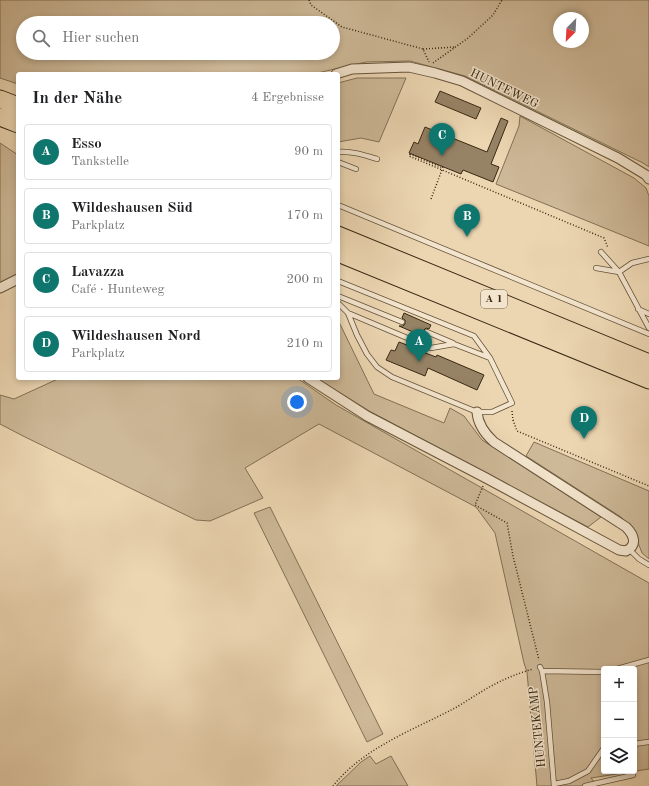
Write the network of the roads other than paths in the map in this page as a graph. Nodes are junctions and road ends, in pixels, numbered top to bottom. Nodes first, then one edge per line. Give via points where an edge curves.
1 (340, 73) edge
2 (0, 99) edge
3 (16, 105) edge
4 (0, 117) edge
5 (16, 123) edge
6 (340, 152) edge
7 (377, 159) dead end
8 (340, 163) edge
9 (356, 169) dead end
10 (649, 179) edge
11 (340, 206) edge
12 (340, 236) edge
13 (601, 252) dead end
14 (340, 254) edge
15 (649, 259) edge
16 (596, 268) dead end
17 (619, 272) junction
18 (16, 280) edge
19 (340, 282) edge
20 (0, 288) edge
21 (340, 297) edge
22 (340, 305) edge
23 (638, 309) junction
24 (348, 313) junction
25 (649, 314) edge
26 (402, 322) dead end
27 (649, 328) edge
28 (427, 332) dead end
29 (649, 334) edge
30 (454, 344) junction
31 (490, 358) junction
32 (649, 363) edge
33 (311, 380) edge
34 (649, 380) edge
35 (477, 412) junction
36 (630, 550) junction
37 (649, 565) edge
38 (649, 660) edge
39 (628, 666) edge
40 (601, 672) edge
41 (648, 742) dead end
42 (637, 744) edge
43 (601, 752) edge
44 (633, 775) dead end
45 (554, 785) edge
46 (585, 786) edge

1 - 10 street, HUNTEWEG via 352,69 409,68 462,81 618,158
2 - 3 highway
4 - 5 highway
6 - 7 lane
8 - 9 lane
11 - 29 lane
12 - 32 highway, A 1
13 - 17 lane
14 - 34 highway, A 1
15 - 17 lane via 632,262
16 - 17 lane
17 - 23 lane
18 - 20 street
19 - 31 lane via 474,336
21 - 26 lane
22 - 24 lane
23 - 25 lane
23 - 27 lane
24 - 30 lane via 431,348
24 - 35 lane via 367,354 377,367 392,378
28 - 30 lane
30 - 31 lane
31 - 35 lane via 512,403 492,412
33 - 36 street via 366,416 622,551
35 - 36 street via 484,433 494,442 626,527 634,539
36 - 37 lane
38 - 39 lane
40 - 45 lane, HUNTEKAMP via 541,669 547,702
41 - 42 lane
43 - 45 lane via 588,771 569,781
44 - 46 lane

